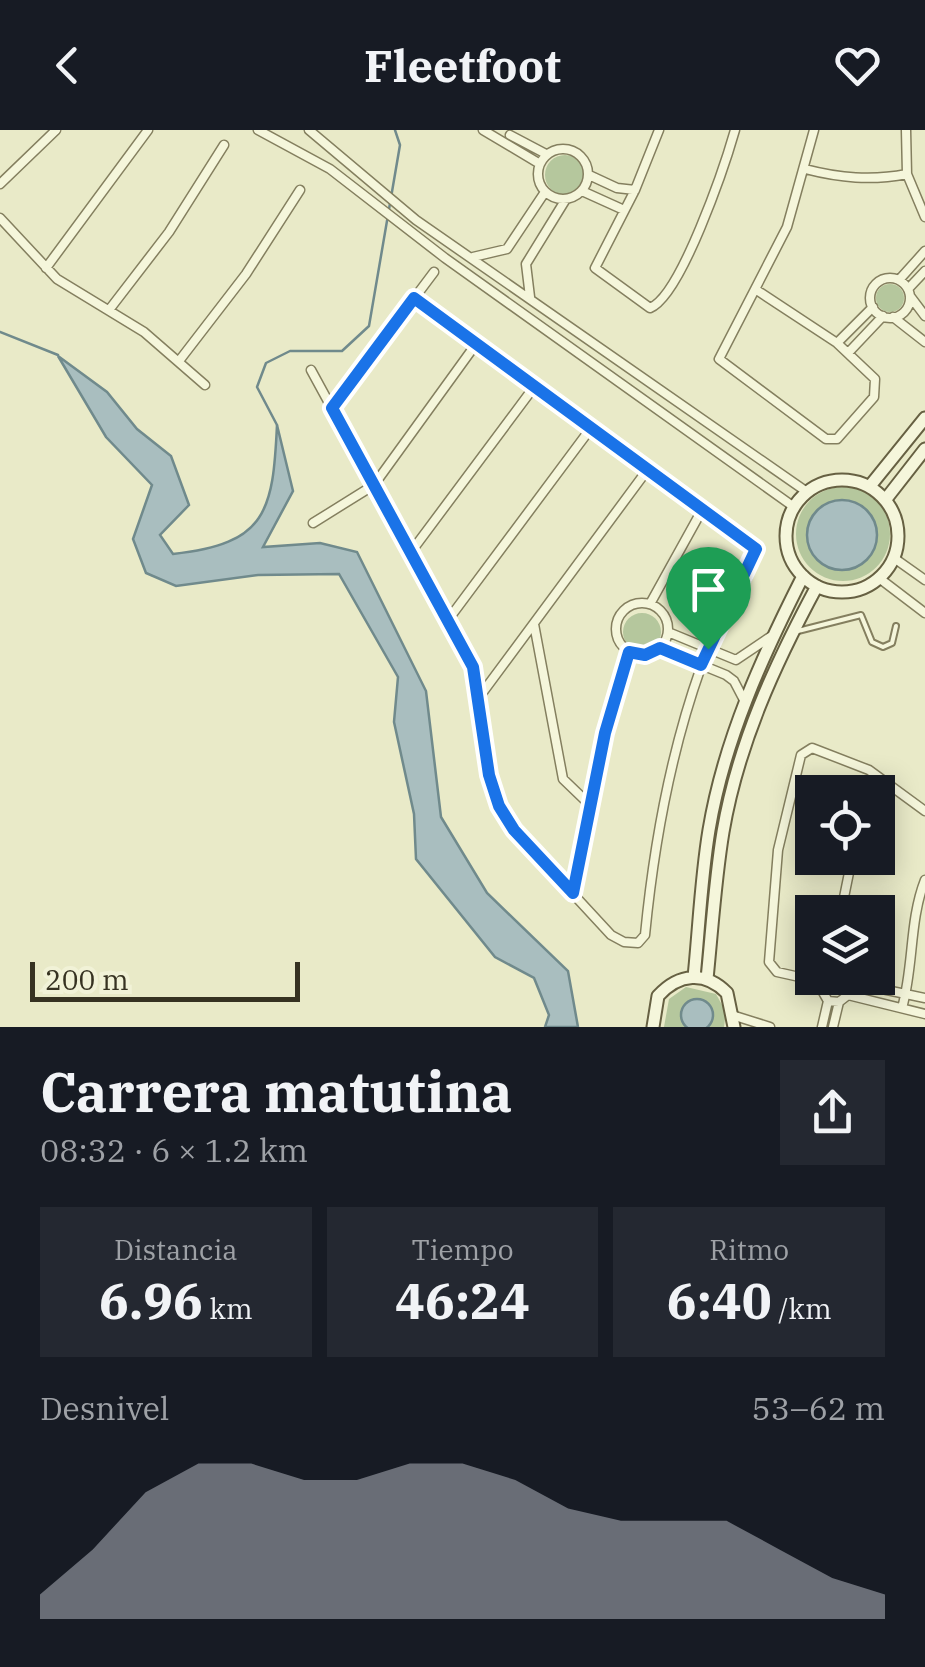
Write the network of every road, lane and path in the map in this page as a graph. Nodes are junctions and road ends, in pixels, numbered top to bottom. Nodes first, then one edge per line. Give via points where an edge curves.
1 (56, 130) edge
2 (148, 130) edge
3 (258, 130) edge
4 (287, 130) edge
5 (310, 130) edge
6 (483, 130) edge
7 (659, 130) edge
8 (735, 130) edge
9 (814, 130) edge
10 (906, 130) edge
11 (511, 132) edge
12 (224, 145) dead end
13 (288, 146) junction
14 (504, 146) junction
15 (546, 154) junction
16 (540, 164) junction
17 (805, 169) junction
18 (589, 174) junction
19 (907, 174) junction
20 (0, 184) edge
21 (300, 190) dead end
22 (636, 190) junction
23 (582, 191) junction
24 (545, 192) junction
25 (566, 199) junction
26 (624, 210) junction
27 (925, 217) edge
28 (0, 218) edge
29 (925, 251) edge
30 (473, 257) junction
31 (46, 268) junction
32 (925, 271) edge
33 (434, 272) dead end
34 (899, 280) junction
35 (758, 291) junction
36 (909, 292) junction
37 (530, 297) junction
38 (414, 298) junction
39 (873, 308) junction
40 (109, 310) junction
41 (883, 316) junction
42 (925, 316) edge
43 (893, 317) junction
44 (925, 342) edge
45 (837, 343) junction
46 (476, 344) junction
47 (848, 352) junction
48 (178, 361) junction
49 (311, 370) dead end
50 (205, 386) dead end
51 (534, 387) junction
52 (332, 408) junction
53 (925, 418) edge
54 (591, 428) junction
55 (925, 449) edge
56 (919, 467) edge
57 (648, 469) junction
58 (374, 486) junction
59 (870, 486) junction
60 (806, 492) junction
61 (886, 499) junction
62 (794, 507) junction
63 (702, 510) junction
64 (313, 523) dead end
65 (410, 552) junction
66 (894, 558) junction
67 (803, 576) junction
68 (879, 578) junction
69 (925, 580) edge
70 (817, 586) junction
71 (650, 604) junction
72 (925, 612) edge
73 (448, 620) junction
74 (534, 624) junction
75 (896, 626) dead end
76 (793, 631) junction
77 (668, 632) junction
78 (774, 634) junction
79 (660, 648) junction
80 (708, 649) junction
81 (629, 652) junction
82 (701, 665) junction
83 (480, 696) junction
84 (745, 702) junction
85 (796, 775) edge
86 (872, 775) edge
87 (795, 780) edge
88 (895, 789) edge
89 (589, 804) junction
90 (925, 811) edge
91 (925, 880) edge
92 (573, 893) junction
93 (795, 975) edge
94 (700, 978) junction
95 (895, 991) edge
96 (906, 994) junction
97 (823, 995) edge
98 (848, 995) joint
99 (925, 998) edge
100 (828, 1001) junction
101 (839, 1002) junction
102 (902, 1008) junction
103 (925, 1014) edge
104 (734, 1022) edge
105 (653, 1027) edge
106 (770, 1027) edge
107 (822, 1027) edge
108 (833, 1027) edge

1 - 20 street
2 - 31 street
3 - 13 street
4 - 13 street
5 - 30 street via 372,187
6 - 14 street
7 - 22 street
8 - 26 street via 704,222 663,300 650,308 595,268
9 - 17 street
10 - 19 street
11 - 14 street
11 - 15 street
12 - 40 street
13 - 62 street via 330,169
14 - 16 street
15 - 16 street
15 - 18 street via 574,150
16 - 24 street
17 - 19 street via 877,180
17 - 35 street
18 - 22 street
18 - 23 street
19 - 27 street
21 - 48 street
22 - 26 street
23 - 25 street
23 - 26 street
24 - 25 street
24 - 30 street via 507,249
25 - 37 street via 526,264
28 - 31 street
29 - 34 street
30 - 37 street
31 - 40 street
32 - 36 street
33 - 38 street
34 - 36 street
34 - 39 street via 876,284
35 - 45 street
35 - 47 street via 721,352 721,364 826,439 837,439 877,389
36 - 42 street
36 - 43 street via 904,312
37 - 60 street
38 - 46 street
38 - 52 street
39 - 41 street
39 - 45 street
40 - 48 street
41 - 43 street
41 - 47 street
43 - 44 street
45 - 47 street
46 - 51 street
46 - 58 street
48 - 50 street
49 - 52 street
51 - 54 street
51 - 65 street
52 - 58 street
53 - 59 street
54 - 57 street
54 - 73 street
55 - 56 street
56 - 61 street
57 - 63 street
57 - 74 street
58 - 64 street
58 - 65 street
59 - 60 street via 826,482
59 - 61 street
60 - 62 street
61 - 66 street via 899,538
62 - 67 street via 786,543
63 - 71 street
63 - 80 street via 756,549
65 - 73 street
66 - 68 street
66 - 69 street
67 - 70 street
67 - 78 street
68 - 70 street via 838,592
68 - 72 street
70 - 76 street
71 - 77 street via 664,615
71 - 81 street via 634,604 617,622 618,639
73 - 83 street
74 - 83 street
74 - 89 street via 563,779
75 - 76 lane via 892,643 882,647 872,642 862,615
76 - 94 street via 737,770
77 - 79 street
77 - 80 street
78 - 80 street via 742,659
78 - 84 street
79 - 81 street via 645,655
79 - 82 street
80 - 82 street
81 - 89 street
82 - 84 street via 734,681
82 - 92 street via 655,840 645,935 624,942
83 - 92 street via 499,806
84 - 94 street via 709,830
85 - 86 street via 801,755 812,748
87 - 93 street via 778,850 769,962 777,972
88 - 90 street
89 - 92 street
91 - 96 street via 916,902
94 - 104 street via 727,993
94 - 105 street via 680,979 658,996
95 - 96 street
96 - 99 street
96 - 102 street
97 - 100 street
98 - 101 street
98 - 102 street
100 - 101 street
100 - 107 street
101 - 108 street
102 - 103 street
104 - 106 street

